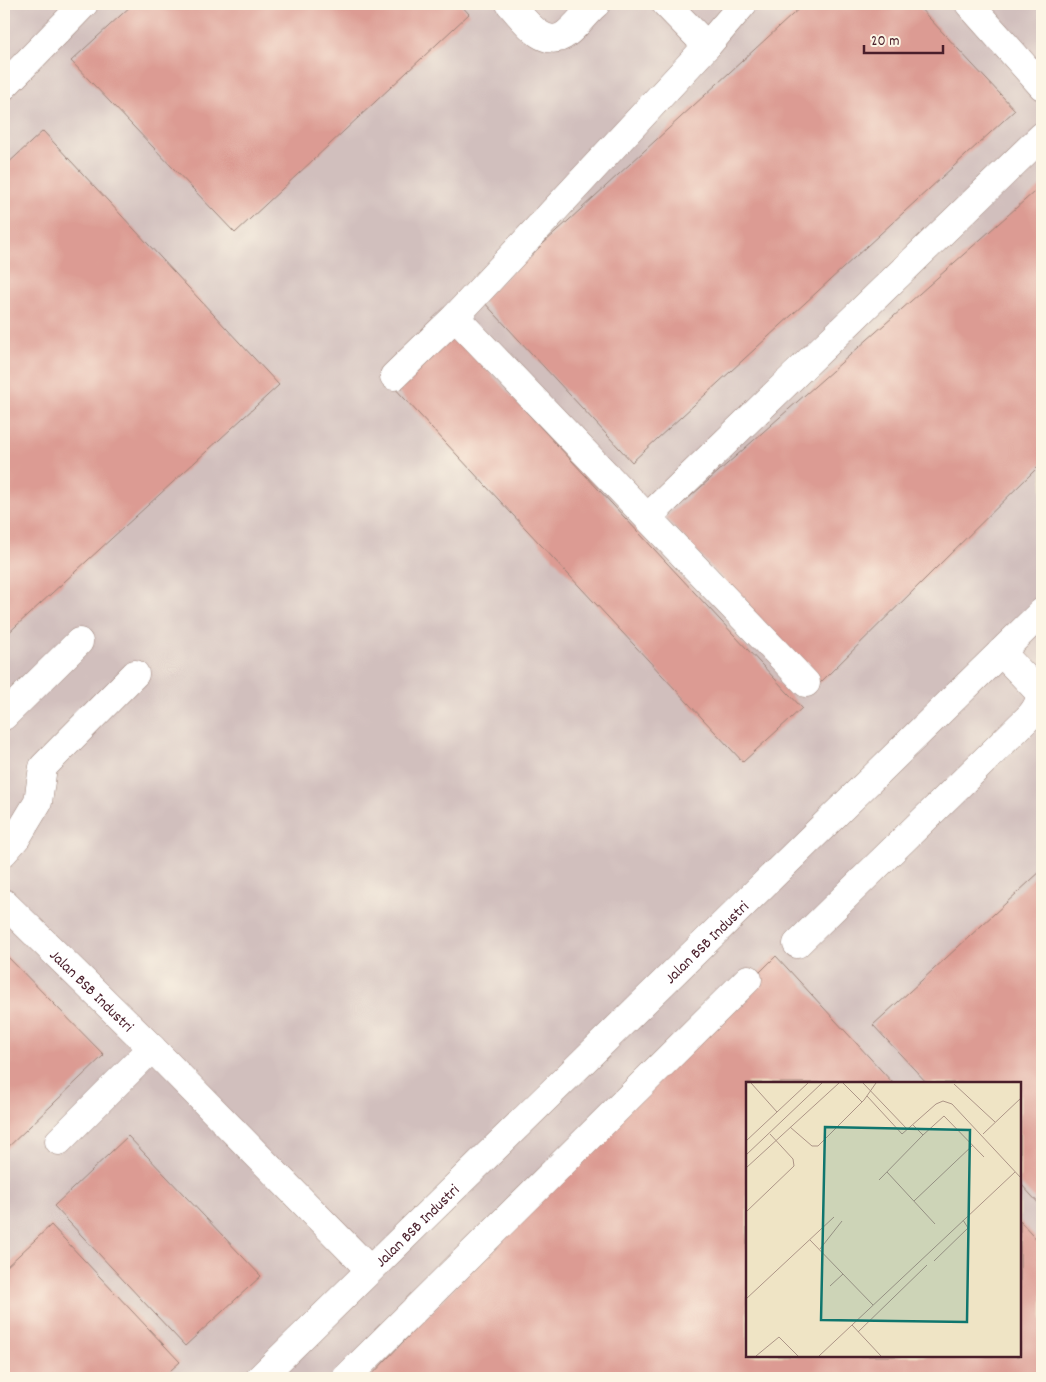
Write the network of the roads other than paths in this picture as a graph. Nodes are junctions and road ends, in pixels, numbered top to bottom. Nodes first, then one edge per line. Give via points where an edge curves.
1 (84, 4) edge
2 (510, 4) edge
3 (666, 4) edge
4 (743, 4) edge
5 (969, 4) edge
6 (593, 5) edge
7 (707, 46) junction
8 (4, 86) edge
9 (1042, 86) edge
10 (1042, 136) edge
11 (455, 317) junction
12 (394, 376) dead end
13 (648, 517) junction
14 (1042, 612) edge
15 (79, 642) dead end
16 (1001, 652) junction
17 (134, 674) dead end
18 (806, 683) dead end
19 (4, 716) edge
20 (4, 852) edge
21 (4, 903) edge
22 (797, 944) dead end
23 (748, 979) dead end
24 (152, 1048) junction
25 (59, 1141) dead end
26 (370, 1270) junction
27 (260, 1378) edge
28 (346, 1378) edge

1 - 8 lane
2 - 6 lane via 538,35 555,38 564,36
3 - 7 lane
4 - 7 lane
5 - 9 lane
7 - 11 lane
10 - 13 lane
11 - 12 lane
11 - 13 lane
13 - 18 lane
14 - 16 lane, Jalan BSB Industri
15 - 19 lane
16 - 22 lane via 1039,692 1040,698 1034,710
16 - 26 lane, Jalan BSB Industri
17 - 20 lane via 43,766 38,802
21 - 24 lane, Jalan BSB Industri
23 - 28 lane
24 - 25 lane
24 - 26 lane, Jalan BSB Industri
26 - 27 lane, Jalan BSB Industri

